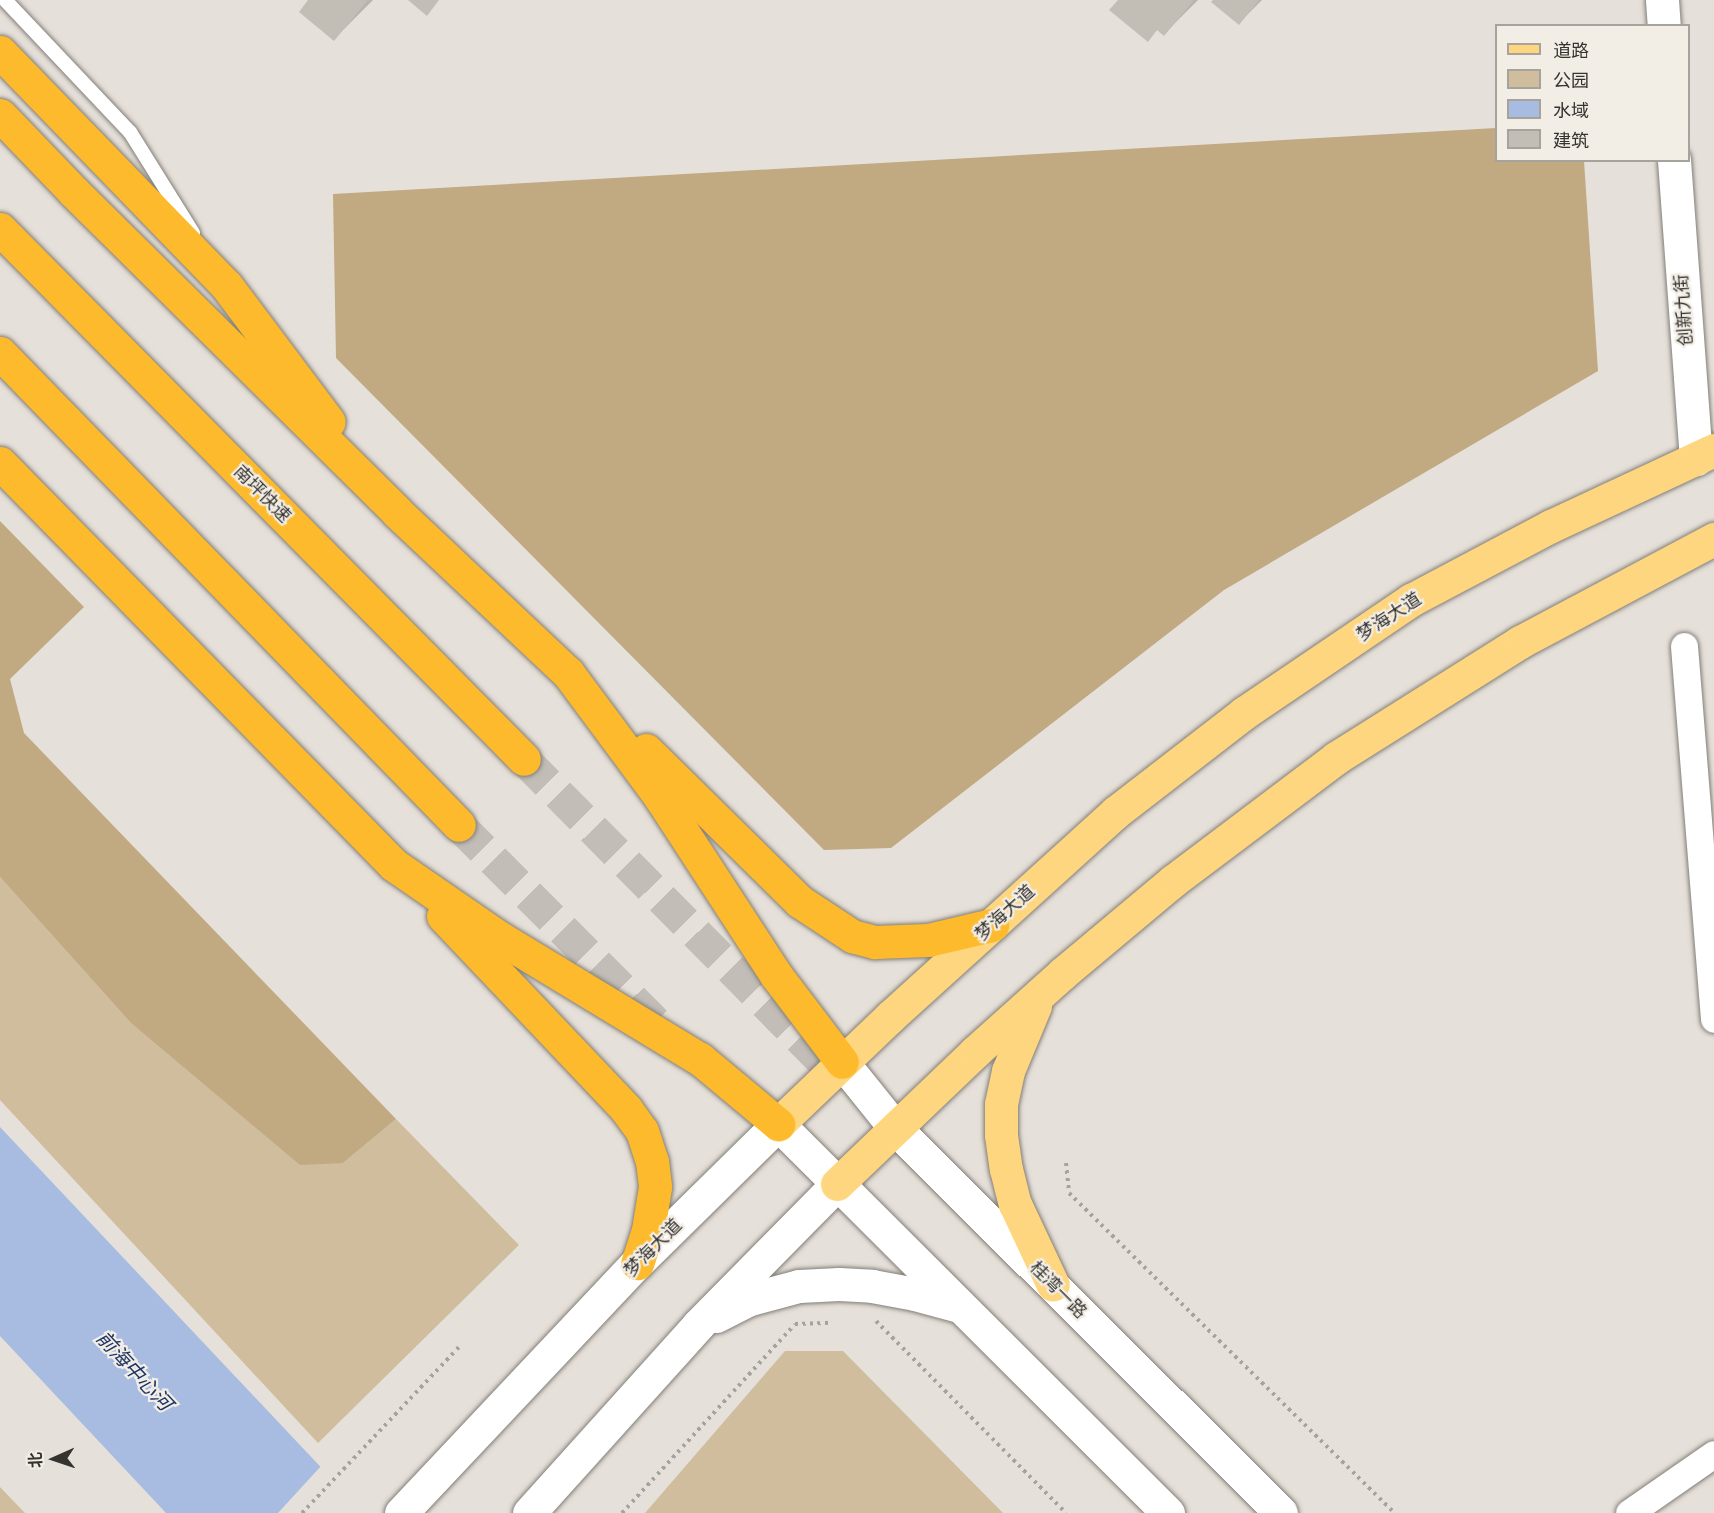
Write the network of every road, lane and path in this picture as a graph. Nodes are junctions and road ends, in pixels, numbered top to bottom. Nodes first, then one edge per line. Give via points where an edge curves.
1 (5, 0) edge
2 (1662, 0) edge
3 (1664, 24) edge
4 (0, 52) edge
5 (0, 115) edge
6 (1674, 162) edge
7 (0, 229) edge
8 (226, 285) junction
9 (0, 353) edge
10 (1705, 454) edge
11 (0, 463) edge
12 (397, 512) junction
13 (1714, 539) edge
14 (1684, 646) dead end
15 (568, 673) junction
16 (524, 759) tunnel mouth
17 (459, 825) tunnel mouth
18 (394, 865) junction
19 (992, 925) junction
20 (1042, 992) junction
21 (1714, 1019) edge
22 (842, 1062) junction
23 (778, 1124) junction
24 (895, 1128) junction
25 (1066, 1163) dead end
26 (837, 1184) junction
27 (637, 1263) junction
28 (1053, 1285) junction
29 (961, 1306) junction
30 (874, 1320) dead end
31 (832, 1323) dead end
32 (698, 1325) junction
33 (460, 1346) dead end
34 (1714, 1454) edge
35 (302, 1513) edge
36 (401, 1513) edge
37 (529, 1513) edge
38 (622, 1513) edge
39 (1066, 1513) edge
40 (1168, 1513) edge
41 (1281, 1513) edge
42 (1395, 1513) edge
43 (1629, 1513) edge

1 - 8 lane via 130,132
2 - 3 main road
4 - 8 highway
5 - 12 highway
6 - 10 main road, 创新九街
7 - 16 highway, 南坪快速
8 - 12 highway
9 - 17 highway
10 - 19 main road, 梦海大道 via 1551,526 1411,600 1207,741 1116,812
11 - 18 highway
12 - 15 highway
13 - 20 main road via 1520,642 1336,758 1173,881
14 - 21 street
15 - 19 highway via 800,901 852,936 895,943 928,940
15 - 22 highway via 660,797 776,975
18 - 23 highway via 500,938 700,1059
18 - 27 highway via 618,1100 642,1131 656,1187
19 - 22 main road, 梦海大道
20 - 24 main road
20 - 28 main road via 1008,1071 1001,1104 1001,1135 1015,1204
22 - 23 main road, 梦海大道
22 - 24 main road, 桂湾一路
23 - 26 main road
23 - 27 main road, 梦海大道
24 - 26 main road
24 - 28 main road, 桂湾一路
25 - 42 path via 1069,1193
26 - 29 main road
26 - 32 main road
27 - 36 main road, 梦海大道
28 - 41 main road, 桂湾一路
29 - 32 main road via 872,1286 799,1286 750,1299
29 - 40 main road
30 - 39 path
31 - 38 path via 795,1324
32 - 37 main road
33 - 35 path
34 - 43 street

